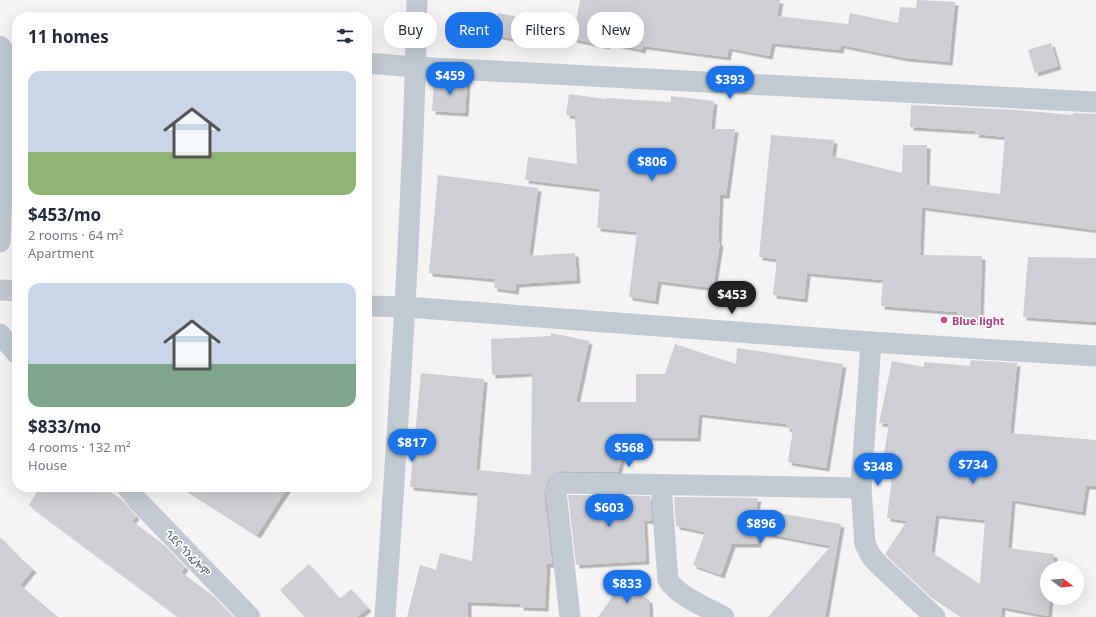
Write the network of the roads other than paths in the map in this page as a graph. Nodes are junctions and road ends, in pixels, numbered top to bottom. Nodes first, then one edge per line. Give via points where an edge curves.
1 (417, 0) edge
2 (0, 46) edge
3 (372, 63) edge
4 (415, 67) junction
5 (1096, 102) edge
6 (0, 242) edge
7 (0, 290) edge
8 (12, 291) edge
9 (372, 306) edge
10 (406, 307) junction
11 (0, 334) edge
12 (871, 342) junction
13 (12, 348) edge
14 (1096, 356) edge
15 (661, 485) junction
16 (861, 488) junction
17 (131, 492) edge
18 (250, 617) edge
19 (385, 617) edge
20 (570, 617) edge
21 (724, 617) edge
22 (935, 617) edge

1 - 4 street
2 - 6 street via 7,56
3 - 4 street
4 - 5 street
4 - 10 street
7 - 8 street
9 - 10 street
10 - 12 street
10 - 19 street
11 - 13 street
12 - 14 street
12 - 16 street
15 - 16 street
15 - 20 street via 559,484 556,492
15 - 21 street via 668,580 679,592
16 - 22 street via 865,544 871,556
17 - 18 street, ጎደና ጎንፈሎም

